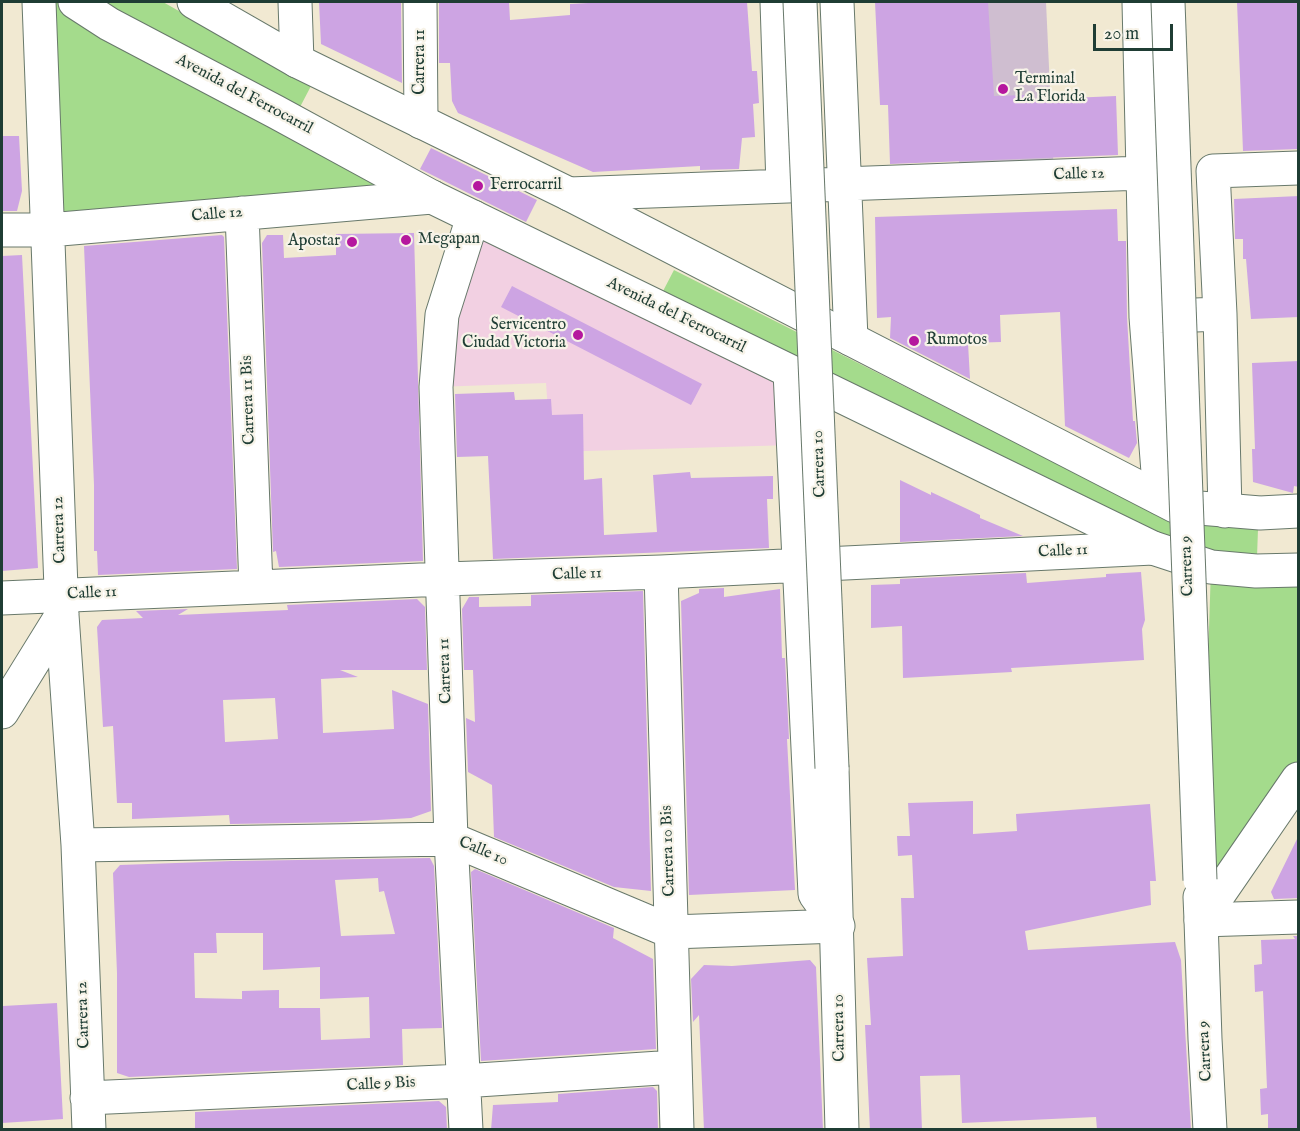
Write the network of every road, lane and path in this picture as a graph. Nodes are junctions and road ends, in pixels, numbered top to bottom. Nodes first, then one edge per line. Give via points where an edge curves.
1 (39, 2) edge
2 (75, 2) edge
3 (194, 2) edge
4 (295, 2) edge
5 (420, 2) edge
6 (777, 2) edge
7 (800, 2) edge
8 (837, 2) edge
9 (1139, 2) edge
10 (1168, 2) edge
11 (297, 61) junction
12 (421, 122) junction
13 (1299, 168) edge
14 (1143, 173) junction
15 (845, 183) junction
16 (783, 186) junction
17 (569, 194) junction
18 (432, 197) junction
19 (242, 213) junction
20 (472, 217) junction
21 (2, 230) edge
22 (49, 230) junction
23 (1220, 314) junction
24 (1146, 317) junction
25 (851, 339) junction
26 (790, 372) junction
27 (1160, 498) junction
28 (1225, 511) junction
29 (1299, 511) edge
30 (1153, 548) junction
31 (799, 565) junction
32 (1299, 570) edge
33 (661, 572) junction
34 (444, 579) junction
35 (256, 587) junction
36 (2, 598) edge
37 (62, 605) junction
38 (2, 712) edge
39 (1299, 779) edge
40 (451, 838) junction
41 (78, 845) junction
42 (1299, 917) edge
43 (1201, 920) junction
44 (838, 926) junction
45 (672, 932) junction
46 (675, 1067) junction
47 (463, 1081) junction
48 (88, 1114) edge
49 (466, 1130) edge
50 (677, 1130) edge
51 (842, 1130) edge
52 (1210, 1130) edge

1 - 22 street, Carrera 12
2 - 18 street, Avenida del Ferrocarril
3 - 11 street
4 - 11 street
5 - 12 street, Carrera 11
6 - 16 street
7 - 44 street, Carrera 10, bridge
8 - 15 street
9 - 14 street
10 - 43 street, Carrera 9, bridge
11 - 12 street
12 - 17 street
13 - 23 street via 1214,171
14 - 15 street, Calle 12
14 - 24 street
15 - 16 street, Calle 12
15 - 25 street
16 - 17 street, Calle 12
17 - 25 street
18 - 19 street, Calle 12
18 - 20 street, Avenida del Ferrocarril
19 - 22 street, Calle 12
19 - 35 street, Carrera 11 Bis
20 - 26 street, Avenida del Ferrocarril
20 - 34 street, Carrera 11 via 442,315 436,387
21 - 22 street, Calle 12
22 - 37 street, Carrera 12
23 - 24 street
23 - 28 street
24 - 27 street
25 - 27 street
26 - 30 street, Avenida del Ferrocarril
26 - 31 street, Carrera 10
27 - 28 street via 1175,506
28 - 29 street
30 - 31 street, Calle 11
30 - 32 street, Avenida del Ferrocarril via 1211,567
31 - 33 street, Calle 11
31 - 44 street, Carrera 10 via 815,894
33 - 34 street, Calle 11
33 - 45 street, Carrera 10 Bis
34 - 35 street, Calle 11
34 - 40 street, Carrera 11
35 - 37 street, Calle 11
36 - 37 street, Calle 11
37 - 38 street
37 - 41 street, Carrera 12
39 - 43 street
40 - 41 street, Calle 10
40 - 45 street, Calle 10
40 - 47 street, Carrera 11
41 - 48 street, Carrera 12
42 - 43 street
43 - 52 street, Carrera 9
44 - 45 street, Calle 10
44 - 51 street, Carrera 10
45 - 46 street, Carrera 10 Bis
46 - 47 street, Calle 9 Bis
46 - 50 street, Carrera 10 Bis
47 - 48 street, Calle 9 Bis
47 - 49 street, Carrera 11

